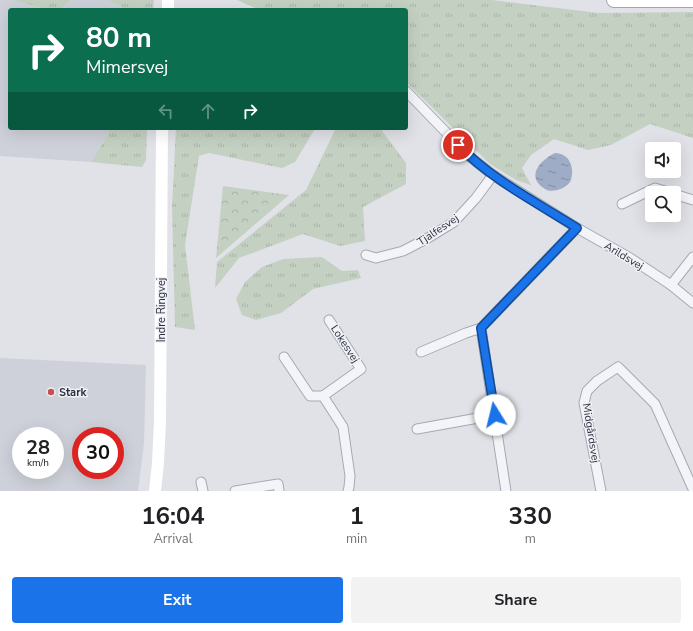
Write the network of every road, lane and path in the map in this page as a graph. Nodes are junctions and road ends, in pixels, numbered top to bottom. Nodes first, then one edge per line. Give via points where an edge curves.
1 (614, 0) edge
2 (693, 0) edge
3 (408, 94) edge
4 (162, 130) edge
5 (493, 175) junction
6 (645, 193) edge
7 (681, 196) edge
8 (693, 200) edge
9 (622, 204) dead end
10 (577, 228) junction
11 (366, 255) dead end
12 (693, 257) edge
13 (671, 285) junction
14 (693, 303) edge
15 (329, 320) dead end
16 (481, 328) junction
17 (421, 352) dead end
18 (284, 357) dead end
19 (323, 396) junction
20 (495, 415) junction
21 (417, 429) dead end
22 (201, 482) dead end
23 (693, 489) edge
24 (155, 491) edge
25 (203, 491) edge
26 (235, 491) edge
27 (279, 491) edge
28 (348, 491) edge
29 (506, 491) edge
30 (601, 491) edge

1 - 2 main road
3 - 5 street via 469,156
4 - 24 street, Indre Ringvej via 160,422
5 - 10 street
5 - 11 street, Tjalfesvej via 454,222 403,251 376,258
6 - 9 street
7 - 8 street
10 - 13 street, Arildsvej
10 - 16 street
12 - 13 street
13 - 14 street, Arildsvej
15 - 19 street, Lokesvej via 361,369
16 - 17 street
16 - 20 street
18 - 19 street via 310,396
19 - 28 street via 343,427 350,476
20 - 21 street
20 - 29 street
22 - 25 street
23 - 30 street, Midgårdsvej via 655,404 618,367 587,391 584,403
26 - 27 street via 278,484

